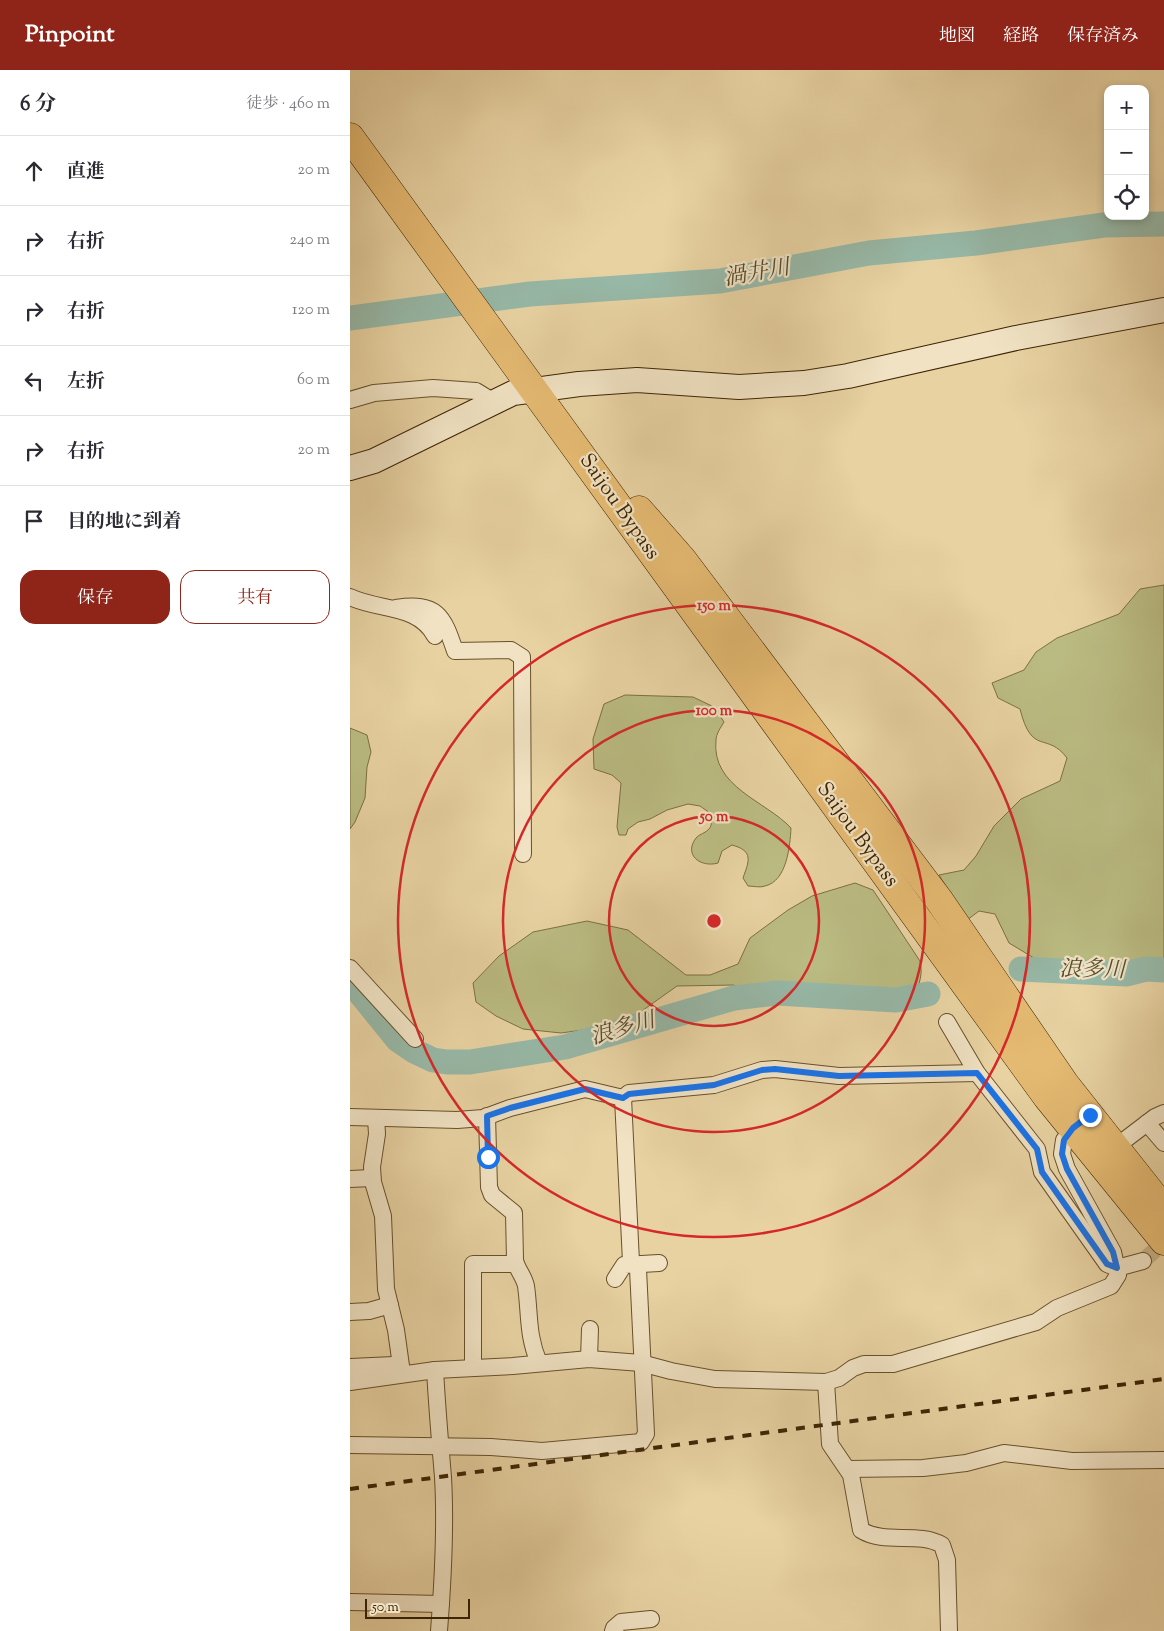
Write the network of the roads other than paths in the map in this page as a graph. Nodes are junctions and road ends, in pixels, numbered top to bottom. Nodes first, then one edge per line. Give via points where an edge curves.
1 (350, 137) edge
2 (1164, 310) edge
3 (528, 380) junction
4 (350, 400) edge
5 (494, 402) junction
6 (350, 468) edge
7 (350, 597) edge
8 (396, 608) junction
9 (435, 636) dead end
10 (523, 854) dead end
11 (350, 968) edge
12 (947, 1022) dead end
13 (415, 1039) dead end
14 (977, 1073) junction
15 (623, 1098) junction
16 (1164, 1113) edge
17 (487, 1116) junction
18 (350, 1118) edge
19 (376, 1118) junction
20 (1081, 1122) junction
21 (1147, 1123) junction
22 (1164, 1143) edge
23 (1107, 1154) junction
24 (372, 1178) junction
25 (350, 1179) edge
26 (1164, 1209) edge
27 (1164, 1241) edge
28 (1143, 1261) tunnel mouth
29 (632, 1263) junction
30 (659, 1263) dead end
31 (516, 1264) junction
32 (1117, 1268) junction
33 (615, 1279) dead end
34 (390, 1304) junction
35 (350, 1312) edge
36 (590, 1329) dead end
37 (589, 1359) junction
38 (540, 1363) junction
39 (641, 1363) junction
40 (350, 1367) edge
41 (473, 1367) junction
42 (402, 1369) junction
43 (435, 1370) junction
44 (350, 1382) edge
45 (826, 1382) junction
46 (350, 1445) edge
47 (439, 1446) junction
48 (1164, 1460) edge
49 (848, 1469) junction
50 (350, 1602) edge
51 (441, 1604) junction
52 (651, 1619) dead end
53 (439, 1631) edge
54 (613, 1631) edge
55 (949, 1631) edge

1 - 3 highway, Saijou Bypass
2 - 3 street via 804,383 739,387 637,380
3 - 5 street via 513,393
3 - 20 highway, Saijou Bypass via 1047,1097
4 - 5 street via 393,390 433,388 476,391
5 - 6 street via 374,461
7 - 8 street
8 - 9 street via 424,621
8 - 10 street via 426,607 438,614 445,622 455,651 511,650 522,657
11 - 13 street
12 - 14 street
14 - 15 street via 839,1076 775,1069 714,1085 629,1094
14 - 32 street via 1037,1149 1042,1172 1107,1264
15 - 17 street via 585,1089
15 - 29 street
16 - 21 street
17 - 19 street via 457,1120
17 - 31 street via 489,1187 492,1195 514,1213
18 - 19 street
19 - 24 street
20 - 23 highway, Saijou Bypass
20 - 32 street via 1064,1140 1062,1154 1113,1252
21 - 22 street
21 - 23 street
23 - 26 highway, Saijou Bypass
23 - 27 highway, Saijou Bypass
24 - 25 street
24 - 34 street via 383,1216 384,1274
28 - 32 street
29 - 30 street
29 - 33 street via 624,1265
29 - 39 street via 638,1268
31 - 38 street via 524,1279 532,1345
31 - 41 street via 473,1264
32 - 45 street via 1118,1275 1111,1286 1057,1308 1036,1322 893,1364 864,1364
34 - 35 street via 369,1311
34 - 42 street
36 - 37 street
37 - 38 street
37 - 39 street
38 - 41 street
39 - 45 street via 715,1379
39 - 47 street via 646,1434 641,1442 542,1451
40 - 42 street
41 - 43 street
42 - 43 street
42 - 44 street
43 - 47 street
45 - 49 street via 830,1444
46 - 47 street
47 - 51 street via 443,1477
48 - 49 street via 1072,1461 1004,1453 966,1463 923,1468
49 - 55 street via 861,1530 875,1536 927,1540 942,1546 947,1560
50 - 51 street
51 - 53 street
52 - 54 street via 621,1622

